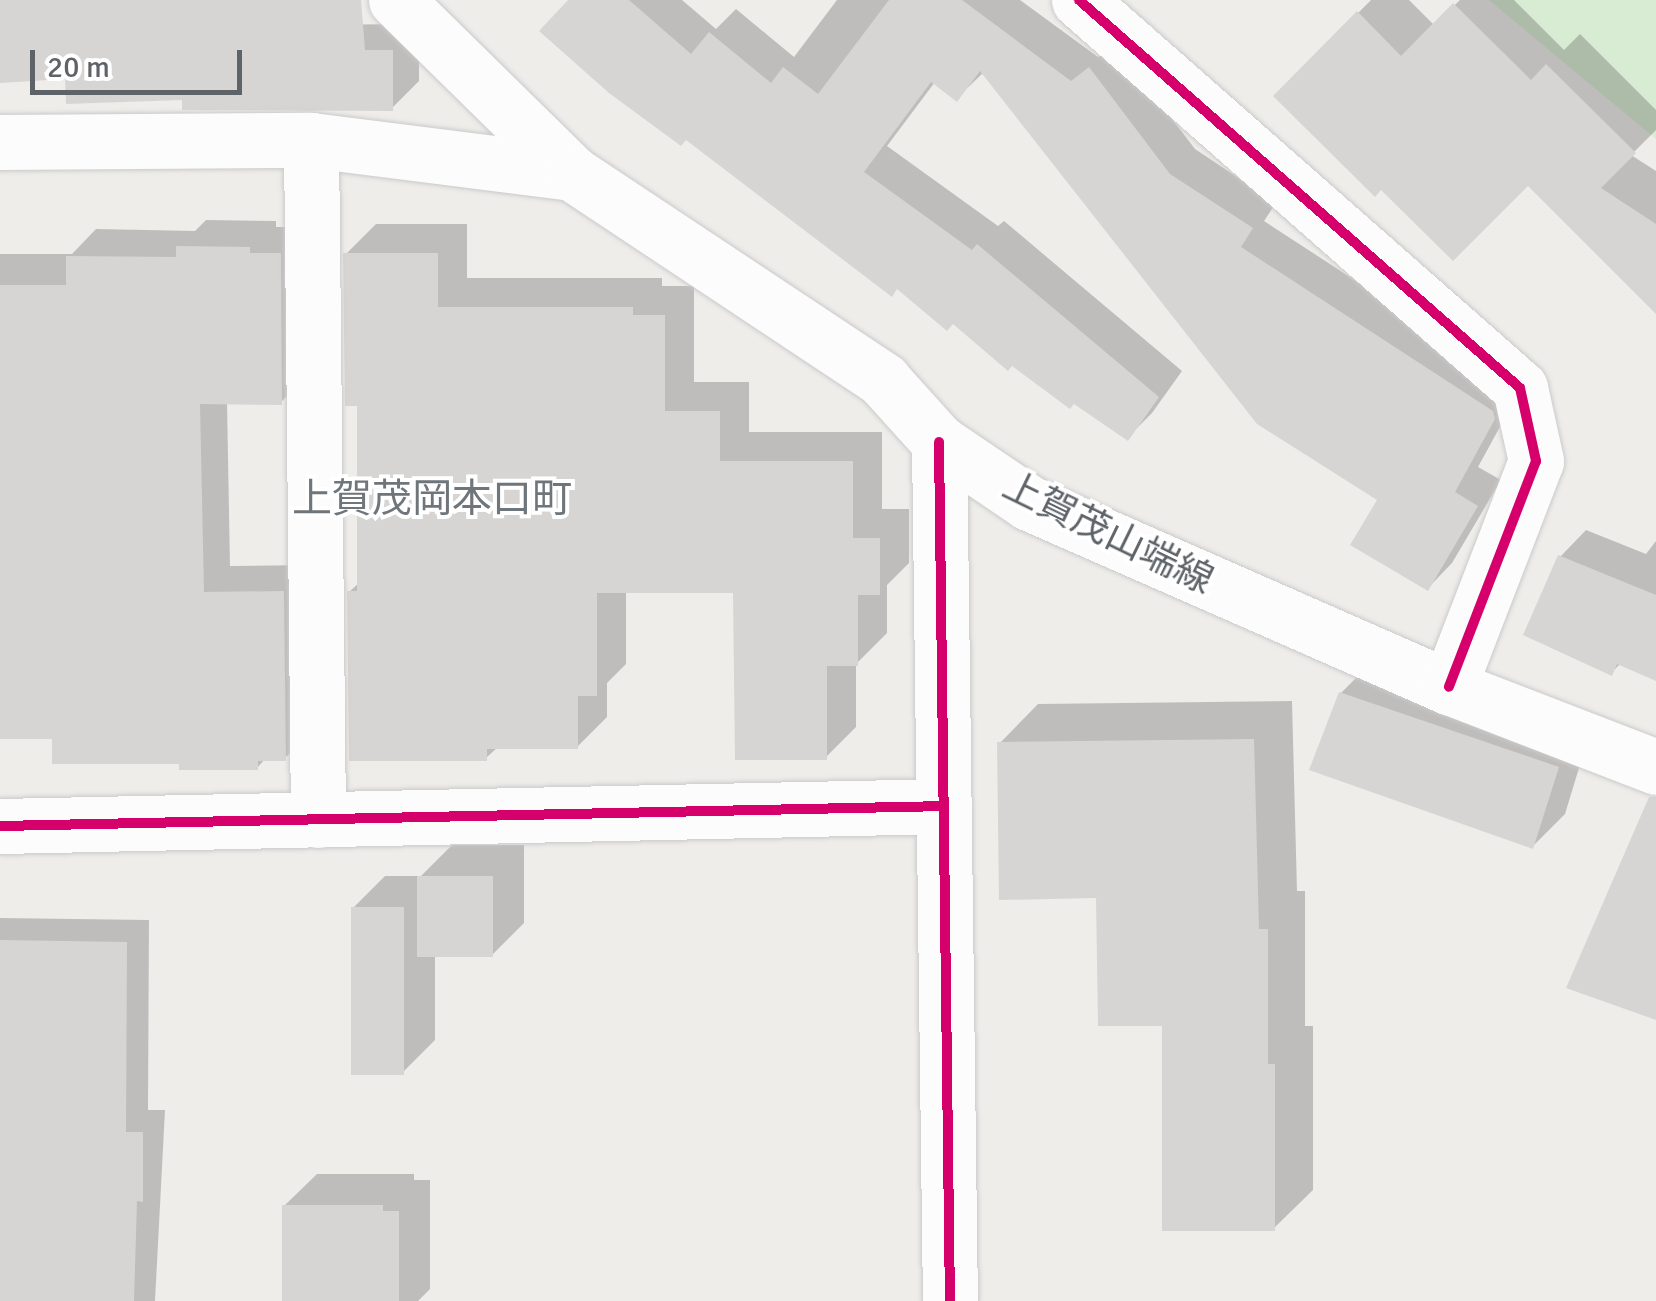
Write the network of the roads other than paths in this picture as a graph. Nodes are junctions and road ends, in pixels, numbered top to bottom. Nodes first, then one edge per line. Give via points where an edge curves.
1 (396, 0) edge
2 (1078, 0) edge
3 (311, 140) junction
4 (0, 142) edge
5 (572, 173) junction
6 (939, 442) junction
7 (1449, 687) junction
8 (1656, 766) edge
9 (944, 806) junction
10 (318, 820) junction
11 (0, 826) edge
12 (950, 1301) edge

1 - 5 street, 上賀茂山端線
2 - 7 street via 1520,388 1536,461
3 - 4 street
3 - 5 street
3 - 10 street
5 - 6 street, 上賀茂山端線 via 883,380
6 - 7 street, 上賀茂山端線 via 1029,504
6 - 9 street
7 - 8 street, 上賀茂山端線
9 - 10 street
9 - 12 street
10 - 11 street

